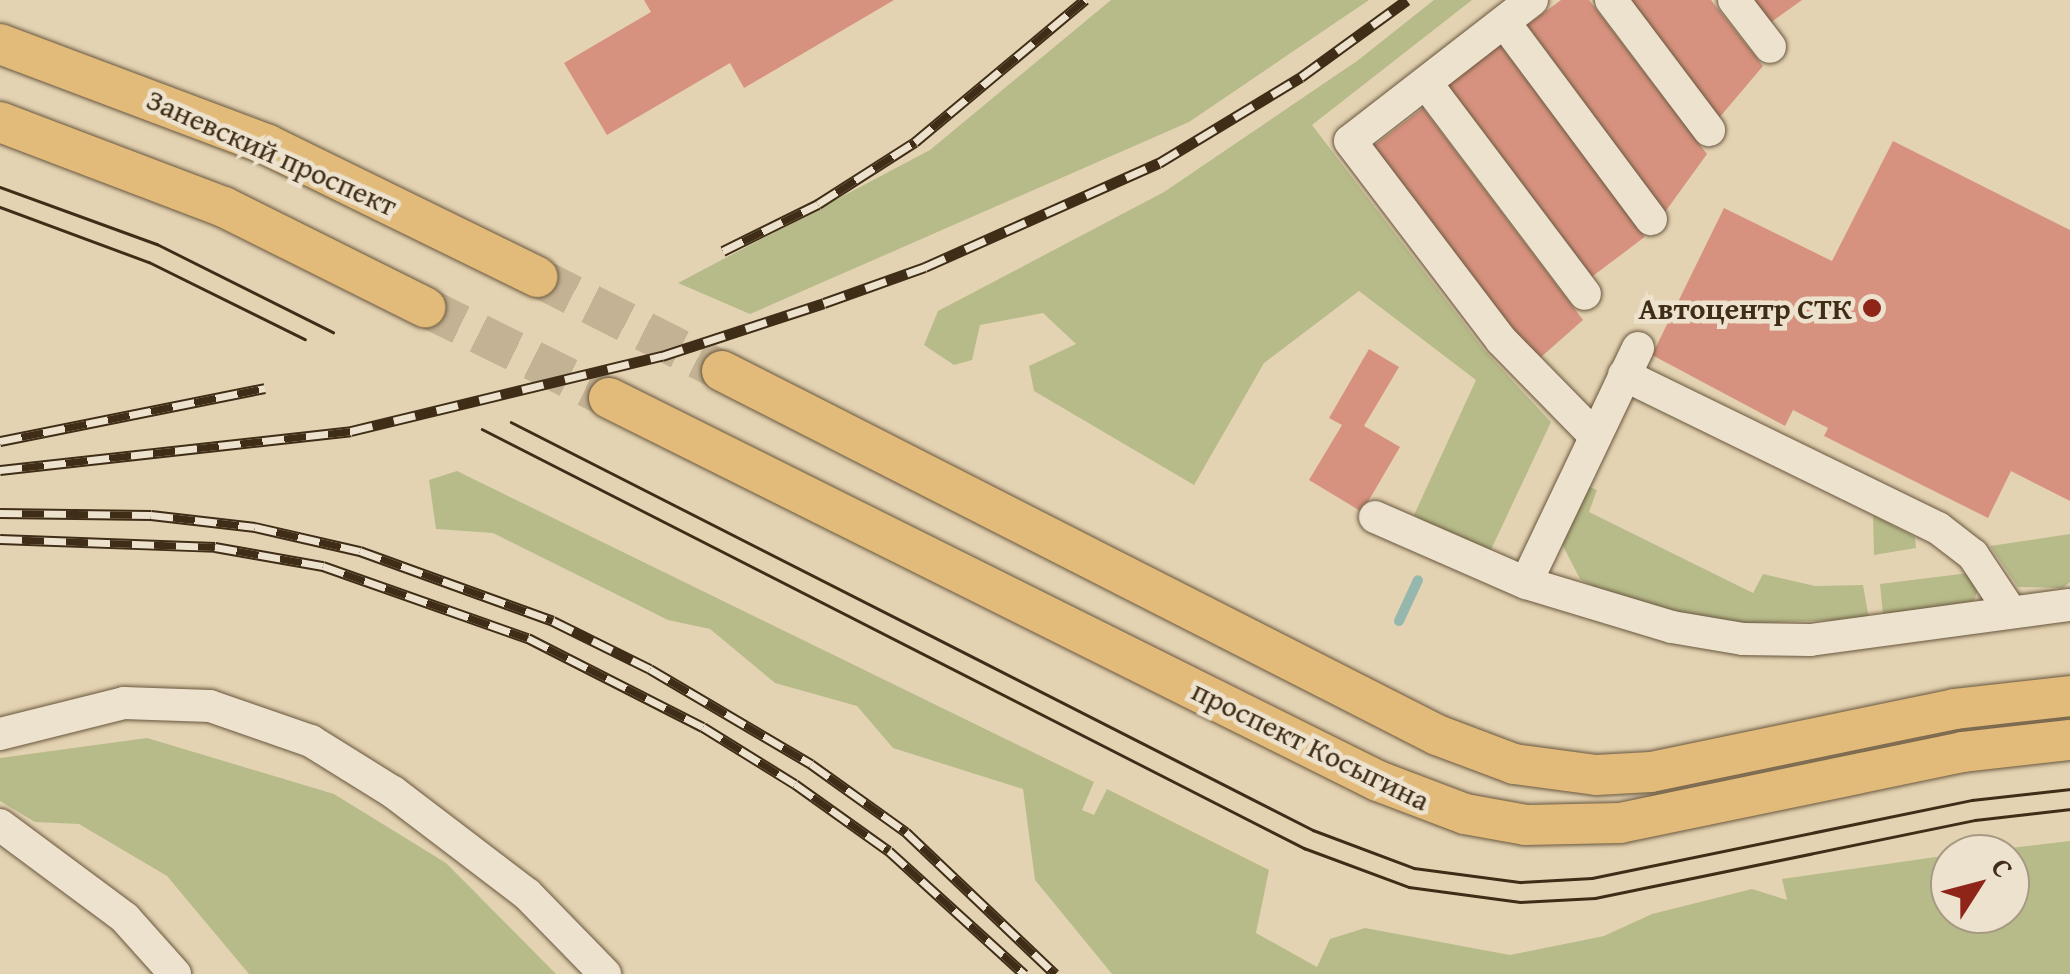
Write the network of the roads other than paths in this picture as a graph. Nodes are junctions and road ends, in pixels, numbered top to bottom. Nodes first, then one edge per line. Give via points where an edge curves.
1 (1532, 0) edge
2 (1612, 0) edge
3 (1734, 0) edge
4 (1504, 22) junction
5 (0, 44) edge
6 (1770, 47) dead end
7 (1426, 82) junction
8 (0, 122) edge
9 (1709, 130) dead end
10 (1651, 219) dead end
11 (536, 277) tunnel mouth
12 (1585, 294) dead end
13 (423, 305) tunnel mouth
14 (722, 371) tunnel mouth
15 (609, 398) tunnel mouth
16 (1594, 435) junction
17 (1375, 517) dead end
18 (1526, 583) junction
19 (2070, 605) edge
20 (2010, 611) junction
21 (2070, 696) edge
22 (0, 734) edge
23 (2070, 740) edge
24 (0, 825) edge
25 (175, 974) edge
26 (605, 974) edge

1 - 4 street
2 - 9 street
3 - 6 street
4 - 7 street
4 - 10 street
5 - 11 main road, Заневский проспект via 251,137
7 - 12 street
7 - 16 street via 1350,141 1501,340
8 - 13 main road via 224,206
14 - 21 main road via 1437,735 1514,764 1569,773 1651,772 1955,709
15 - 23 main road, проспект Косыгина via 1378,781 1465,814 1542,826 1620,823 1963,752
16 - 18 street
16 - 20 street via 1631,361 1938,528 1972,555
17 - 18 street
18 - 20 street via 1672,627 1743,638 1810,640
19 - 20 street
22 - 26 street via 124,703 210,706 311,741 393,792 526,894
24 - 25 street via 124,918

